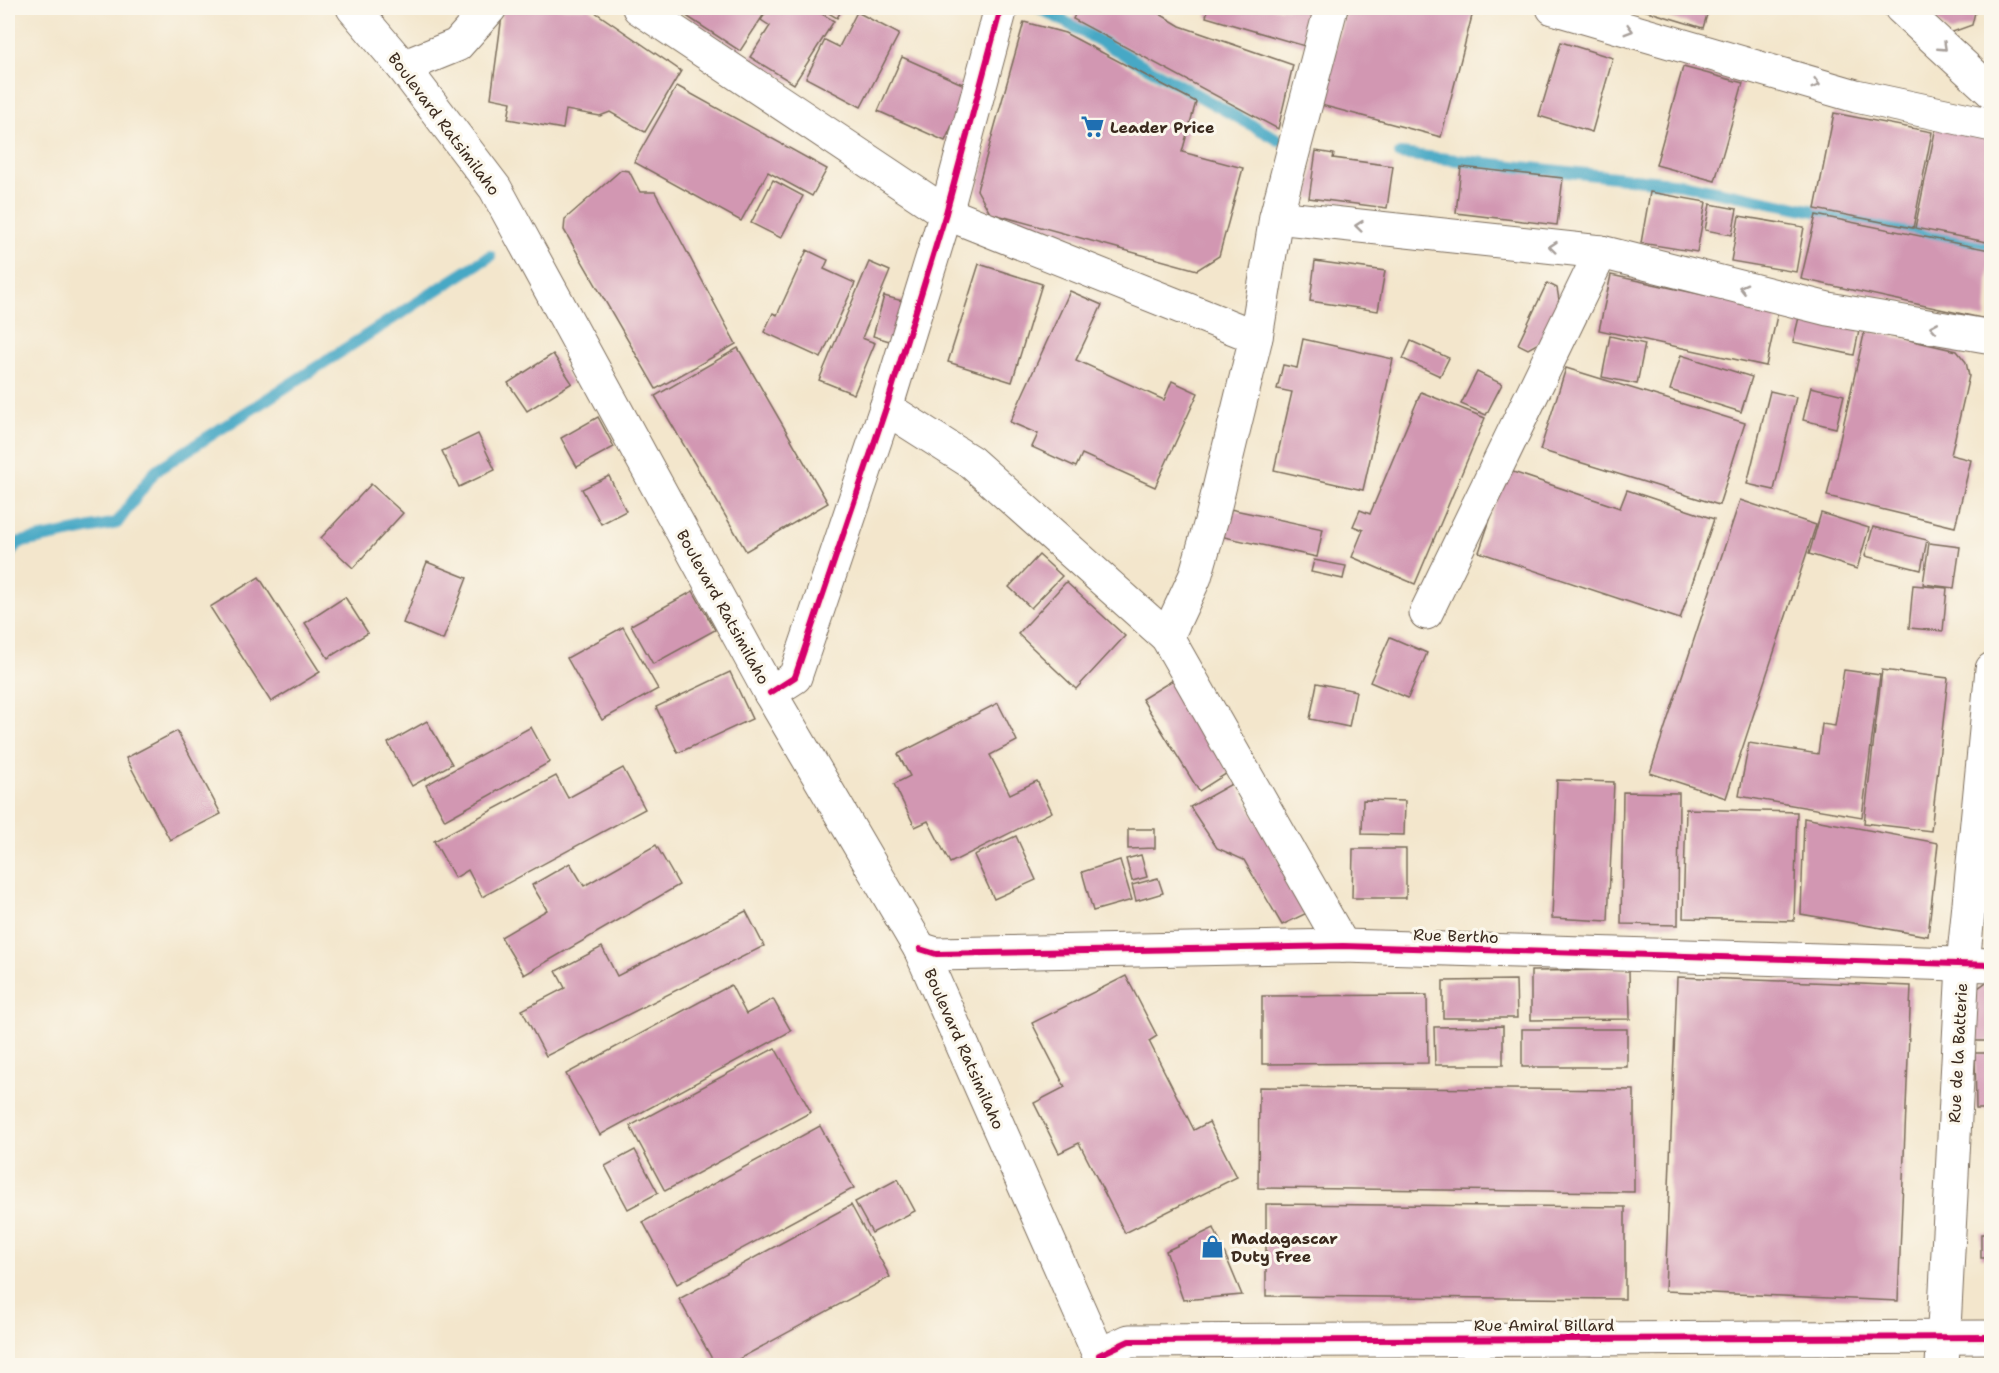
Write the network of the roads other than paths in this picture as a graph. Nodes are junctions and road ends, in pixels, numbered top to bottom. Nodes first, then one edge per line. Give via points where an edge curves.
1 (353, 8) edge
2 (490, 8) edge
3 (639, 8) edge
4 (1000, 8) edge
5 (1331, 8) edge
6 (1553, 8) edge
7 (1901, 8) edge
8 (403, 68) junction
9 (1992, 92) edge
10 (1992, 125) edge
11 (946, 213) junction
12 (1276, 217) junction
13 (1600, 252) junction
14 (1256, 337) junction
15 (1992, 338) edge
16 (886, 408) junction
17 (1426, 613) dead end
18 (1167, 637) junction
19 (1992, 669) edge
20 (770, 693) junction
21 (1342, 946) junction
22 (920, 949) junction
23 (1977, 965) edge
24 (1992, 1337) edge
25 (1942, 1351) edge
26 (1102, 1360) edge

1 - 8 street, Boulevard Ratsimilaho
2 - 8 street via 457,45
3 - 11 street
4 - 11 street
5 - 12 street
6 -> 10 street via 1856,96
7 -> 9 street
8 - 20 street, Boulevard Ratsimilaho via 495,188
11 - 14 street
11 - 16 street
13 -> 12 street
12 - 14 street
15 -> 13 street via 1828,309
13 - 17 street
14 - 18 street via 1195,577
16 - 18 street via 971,462
16 - 20 street via 795,677
18 - 21 street
19 - 23 street, Rue de la Batterie
20 - 22 street, Boulevard Ratsimilaho
21 - 22 street, Rue Bertho via 936,954
21 - 23 street, Rue Bertho
22 - 26 street, Boulevard Ratsimilaho
23 - 25 street, Rue de la Batterie
24 - 25 street, Rue Amiral Billard
25 - 26 street, Rue Amiral Billard via 1129,1341

